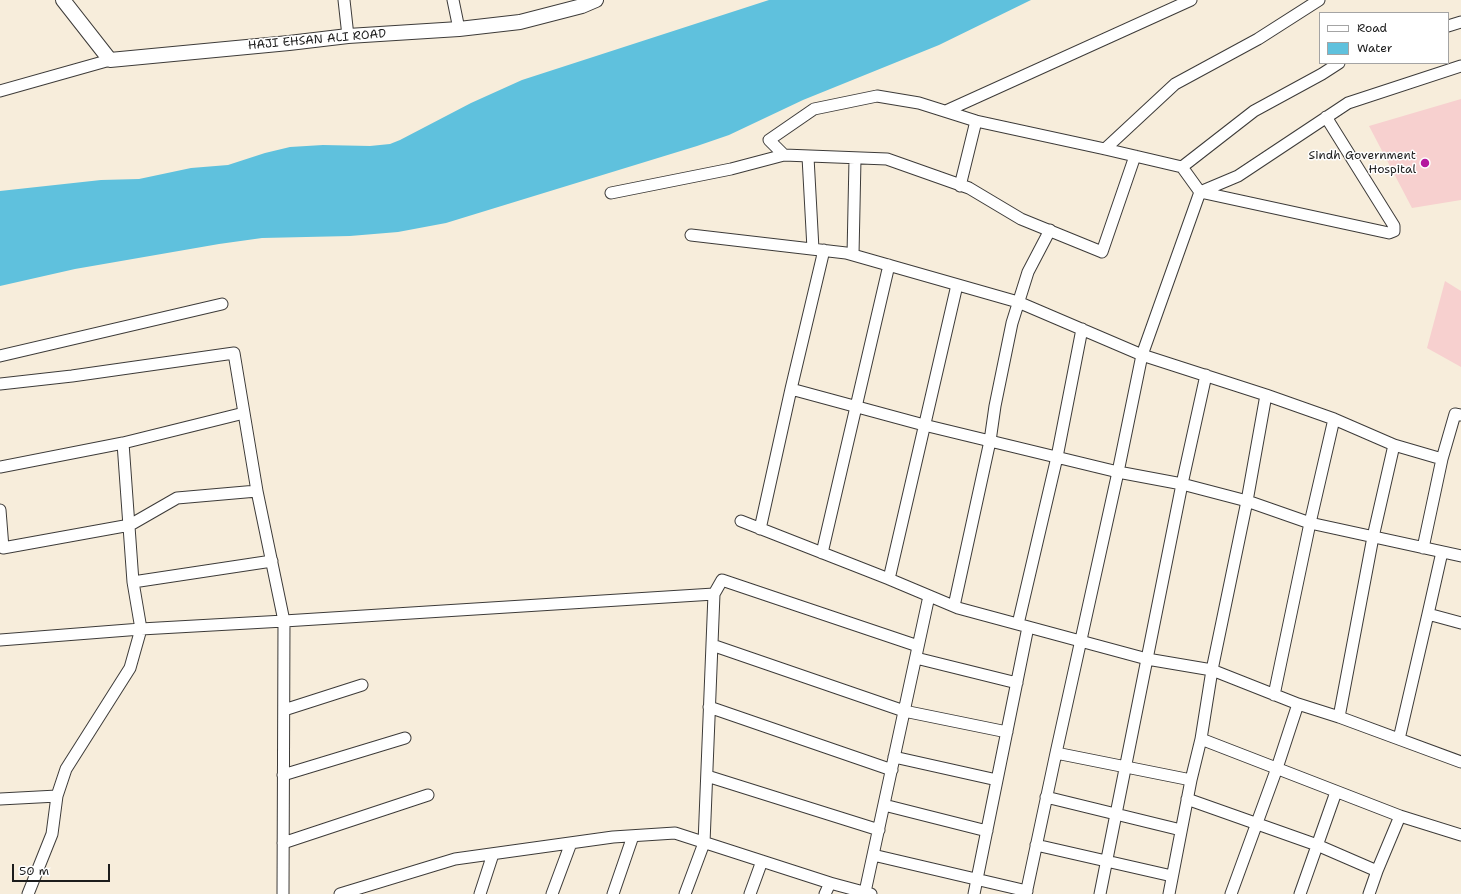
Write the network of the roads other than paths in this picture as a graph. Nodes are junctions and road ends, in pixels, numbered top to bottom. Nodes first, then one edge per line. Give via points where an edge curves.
1 (63, 0) edge
2 (344, 0) edge
3 (453, 0) edge
4 (596, 0) edge
5 (1191, 0) edge
6 (1319, 0) edge
7 (581, 3) edge
8 (1461, 22) edge
9 (1449, 26) edge
10 (459, 29) junction
11 (348, 36) junction
12 (110, 60) junction
13 (1337, 64) edge
14 (1461, 66) edge
15 (0, 91) edge
16 (946, 111) junction
17 (1326, 117) junction
18 (976, 121) junction
19 (1105, 149) junction
20 (784, 155) junction
21 (1135, 156) junction
22 (808, 157) junction
23 (855, 159) junction
24 (1182, 167) junction
25 (960, 186) junction
26 (1200, 192) junction
27 (611, 193) dead end
28 (1050, 230) junction
29 (692, 235) dead end
30 (819, 250) junction
31 (853, 255) junction
32 (889, 265) junction
33 (957, 285) junction
34 (1018, 302) junction
35 (222, 304) dead end
36 (1082, 329) junction
37 (1142, 355) junction
38 (0, 356) edge
39 (1206, 375) junction
40 (0, 384) edge
41 (791, 389) junction
42 (1266, 395) junction
43 (857, 406) junction
44 (244, 413) junction
45 (1461, 415) edge
46 (1334, 419) junction
47 (924, 425) junction
48 (990, 441) junction
49 (123, 443) junction
50 (1394, 445) junction
51 (1057, 457) junction
52 (1442, 459) junction
53 (0, 467) edge
54 (1118, 472) junction
55 (1182, 484) junction
56 (257, 491) junction
57 (1247, 501) junction
58 (0, 510) edge
59 (741, 521) dead end
60 (1310, 523) junction
61 (130, 525) junction
62 (760, 529) junction
63 (1373, 537) junction
64 (1422, 548) junction
65 (1442, 552) junction
66 (822, 553) junction
67 (1461, 556) edge
68 (272, 561) junction
69 (889, 579) junction
70 (133, 582) junction
71 (714, 594) junction
72 (929, 596) junction
73 (954, 606) junction
74 (1428, 614) junction
75 (284, 621) junction
76 (1461, 623) edge
77 (1023, 625) junction
78 (141, 629) junction
79 (0, 640) edge
80 (1080, 642) junction
81 (712, 645) junction
82 (918, 646) junction
83 (916, 658) junction
84 (1147, 659) junction
85 (1212, 670) junction
86 (1017, 682) junction
87 (362, 685) dead end
88 (1274, 695) junction
89 (1298, 704) junction
90 (709, 707) junction
91 (284, 710) junction
92 (904, 711) junction
93 (1339, 717) junction
94 (1007, 732) junction
95 (405, 738) dead end
96 (1200, 739) junction
97 (1399, 739) junction
98 (1056, 753) junction
99 (894, 757) junction
100 (1461, 762) edge
101 (1126, 768) junction
102 (1276, 768) junction
103 (892, 770) junction
104 (283, 775) junction
105 (707, 776) junction
106 (997, 780) junction
107 (1191, 780) junction
108 (1336, 792) junction
109 (428, 795) dead end
110 (57, 796) junction
111 (1046, 797) junction
112 (0, 799) edge
113 (1187, 799) junction
114 (884, 805) junction
115 (1116, 815) junction
116 (1400, 816) junction
117 (1256, 824) junction
118 (879, 830) junction
119 (1181, 830) junction
120 (987, 831) junction
121 (632, 836) junction
122 (1461, 836) edge
123 (283, 843) junction
124 (571, 843) junction
125 (704, 843) junction
126 (1036, 845) junction
127 (1317, 845) junction
128 (493, 854) junction
129 (873, 855) junction
130 (762, 861) junction
131 (1107, 861) junction
132 (1377, 871) junction
133 (1172, 876) junction
134 (977, 880) junction
135 (830, 883) junction
136 (1027, 892) edge
137 (869, 893) edge
138 (28, 894) edge
139 (283, 894) edge
140 (340, 894) edge
141 (480, 894) edge
142 (552, 894) edge
143 (613, 894) edge
144 (685, 894) edge
145 (750, 894) edge
146 (825, 894) edge
147 (846, 894) edge
148 (974, 894) edge
149 (1100, 894) edge
150 (1169, 894) edge
151 (1230, 894) edge
152 (1300, 894) edge
153 (1370, 894) edge

1 - 12 street
2 - 11 street
3 - 10 street
4 - 7 street, HAJI EHSAN ALI ROAD
5 - 16 street
6 - 19 street via 1258,39 1175,84
7 - 10 street, HAJI EHSAN ALI ROAD via 520,22
8 - 9 street
10 - 11 street, HAJI EHSAN ALI ROAD
11 - 12 street, HAJI EHSAN ALI ROAD
12 - 15 street
13 - 24 street via 1254,111
14 - 17 street via 1348,103
16 - 18 street
16 - 20 street via 920,103 877,96 814,109 769,140
17 - 26 street via 1238,176
17 - 26 street via 1394,226 1394,231
18 - 19 street
18 - 25 street
19 - 21 street
20 - 22 street
20 - 27 street via 731,169
21 - 24 street
21 - 28 street via 1102,252
22 - 23 street
22 - 30 street
23 - 25 street via 887,159
23 - 31 street
24 - 26 street
25 - 28 street via 969,188 1021,219
26 - 37 street
28 - 34 street via 1028,272
29 - 30 street
30 - 31 street
30 - 41 street
31 - 32 street
32 - 33 street
32 - 43 street
33 - 34 street
33 - 47 street
34 - 36 street
34 - 48 street via 995,406
35 - 38 street
36 - 37 street
36 - 51 street
37 - 39 street
37 - 54 street
39 - 42 street
39 - 55 street
40 - 44 street via 234,353
41 - 43 street
41 - 62 street
42 - 46 street
42 - 57 street
43 - 47 street
43 - 66 street
44 - 49 street
44 - 56 street
45 - 52 street via 1455,414
46 - 50 street
46 - 60 street
47 - 48 street
47 - 69 street
48 - 51 street
48 - 73 street
49 - 53 street
49 - 61 street
50 - 52 street
50 - 63 street
51 - 54 street
51 - 77 street
52 - 64 street
54 - 55 street
54 - 80 street
55 - 57 street
55 - 84 street
56 - 61 street via 177,498
56 - 68 street
57 - 60 street
57 - 85 street
58 - 61 street via 3,548
59 - 62 street
60 - 63 street
60 - 88 street
61 - 70 street
62 - 66 street
63 - 64 street
63 - 93 street
64 - 65 street
65 - 67 street
65 - 74 street
66 - 69 street
68 - 70 street
68 - 75 street
69 - 72 street
70 - 78 street
71 - 75 street
71 - 81 street
71 - 82 street via 722,580
72 - 73 street
72 - 82 street
73 - 77 street
74 - 76 street
74 - 97 street
75 - 78 street
75 - 91 street
77 - 80 street
77 - 86 street
78 - 79 street
78 - 110 street via 130,668 66,769
80 - 84 street
80 - 98 street
81 - 90 street
81 - 92 street
82 - 83 street
83 - 86 street
83 - 92 street
84 - 85 street
84 - 101 street
85 - 88 street
85 - 96 street
86 - 94 street
87 - 91 street
88 - 89 street
89 - 93 street
89 - 102 street
90 - 103 street
90 - 105 street
91 - 104 street
92 - 94 street
92 - 99 street
93 - 97 street
94 - 106 street
95 - 104 street
96 - 102 street
96 - 107 street
97 - 100 street
98 - 101 street
98 - 111 street
99 - 103 street
99 - 106 street
101 - 107 street
101 - 115 street
102 - 108 street
102 - 117 street
103 - 114 street
104 - 123 street
105 - 118 street
105 - 125 street
106 - 120 street
107 - 113 street
108 - 116 street
108 - 127 street
109 - 123 street
110 - 112 street
110 - 138 street via 52,834
111 - 115 street
111 - 126 street
113 - 117 street
113 - 119 street
114 - 118 street
114 - 120 street
115 - 119 street
115 - 131 street
116 - 122 street
116 - 132 street
117 - 127 street
117 - 151 street
118 - 129 street
119 - 133 street
120 - 134 street
121 - 124 street
121 - 125 street via 674,833
121 - 143 street
123 - 139 street
124 - 128 street
124 - 142 street
125 - 130 street
125 - 144 street
126 - 131 street
126 - 136 street
127 - 132 street
127 - 152 street
128 - 140 street via 455,859
128 - 141 street
129 - 134 street
129 - 137 street
130 - 135 street
130 - 145 street
131 - 133 street
131 - 149 street
132 - 153 street
133 - 150 street
134 - 136 street
134 - 148 street
135 - 137 street
135 - 146 street
135 - 147 street

